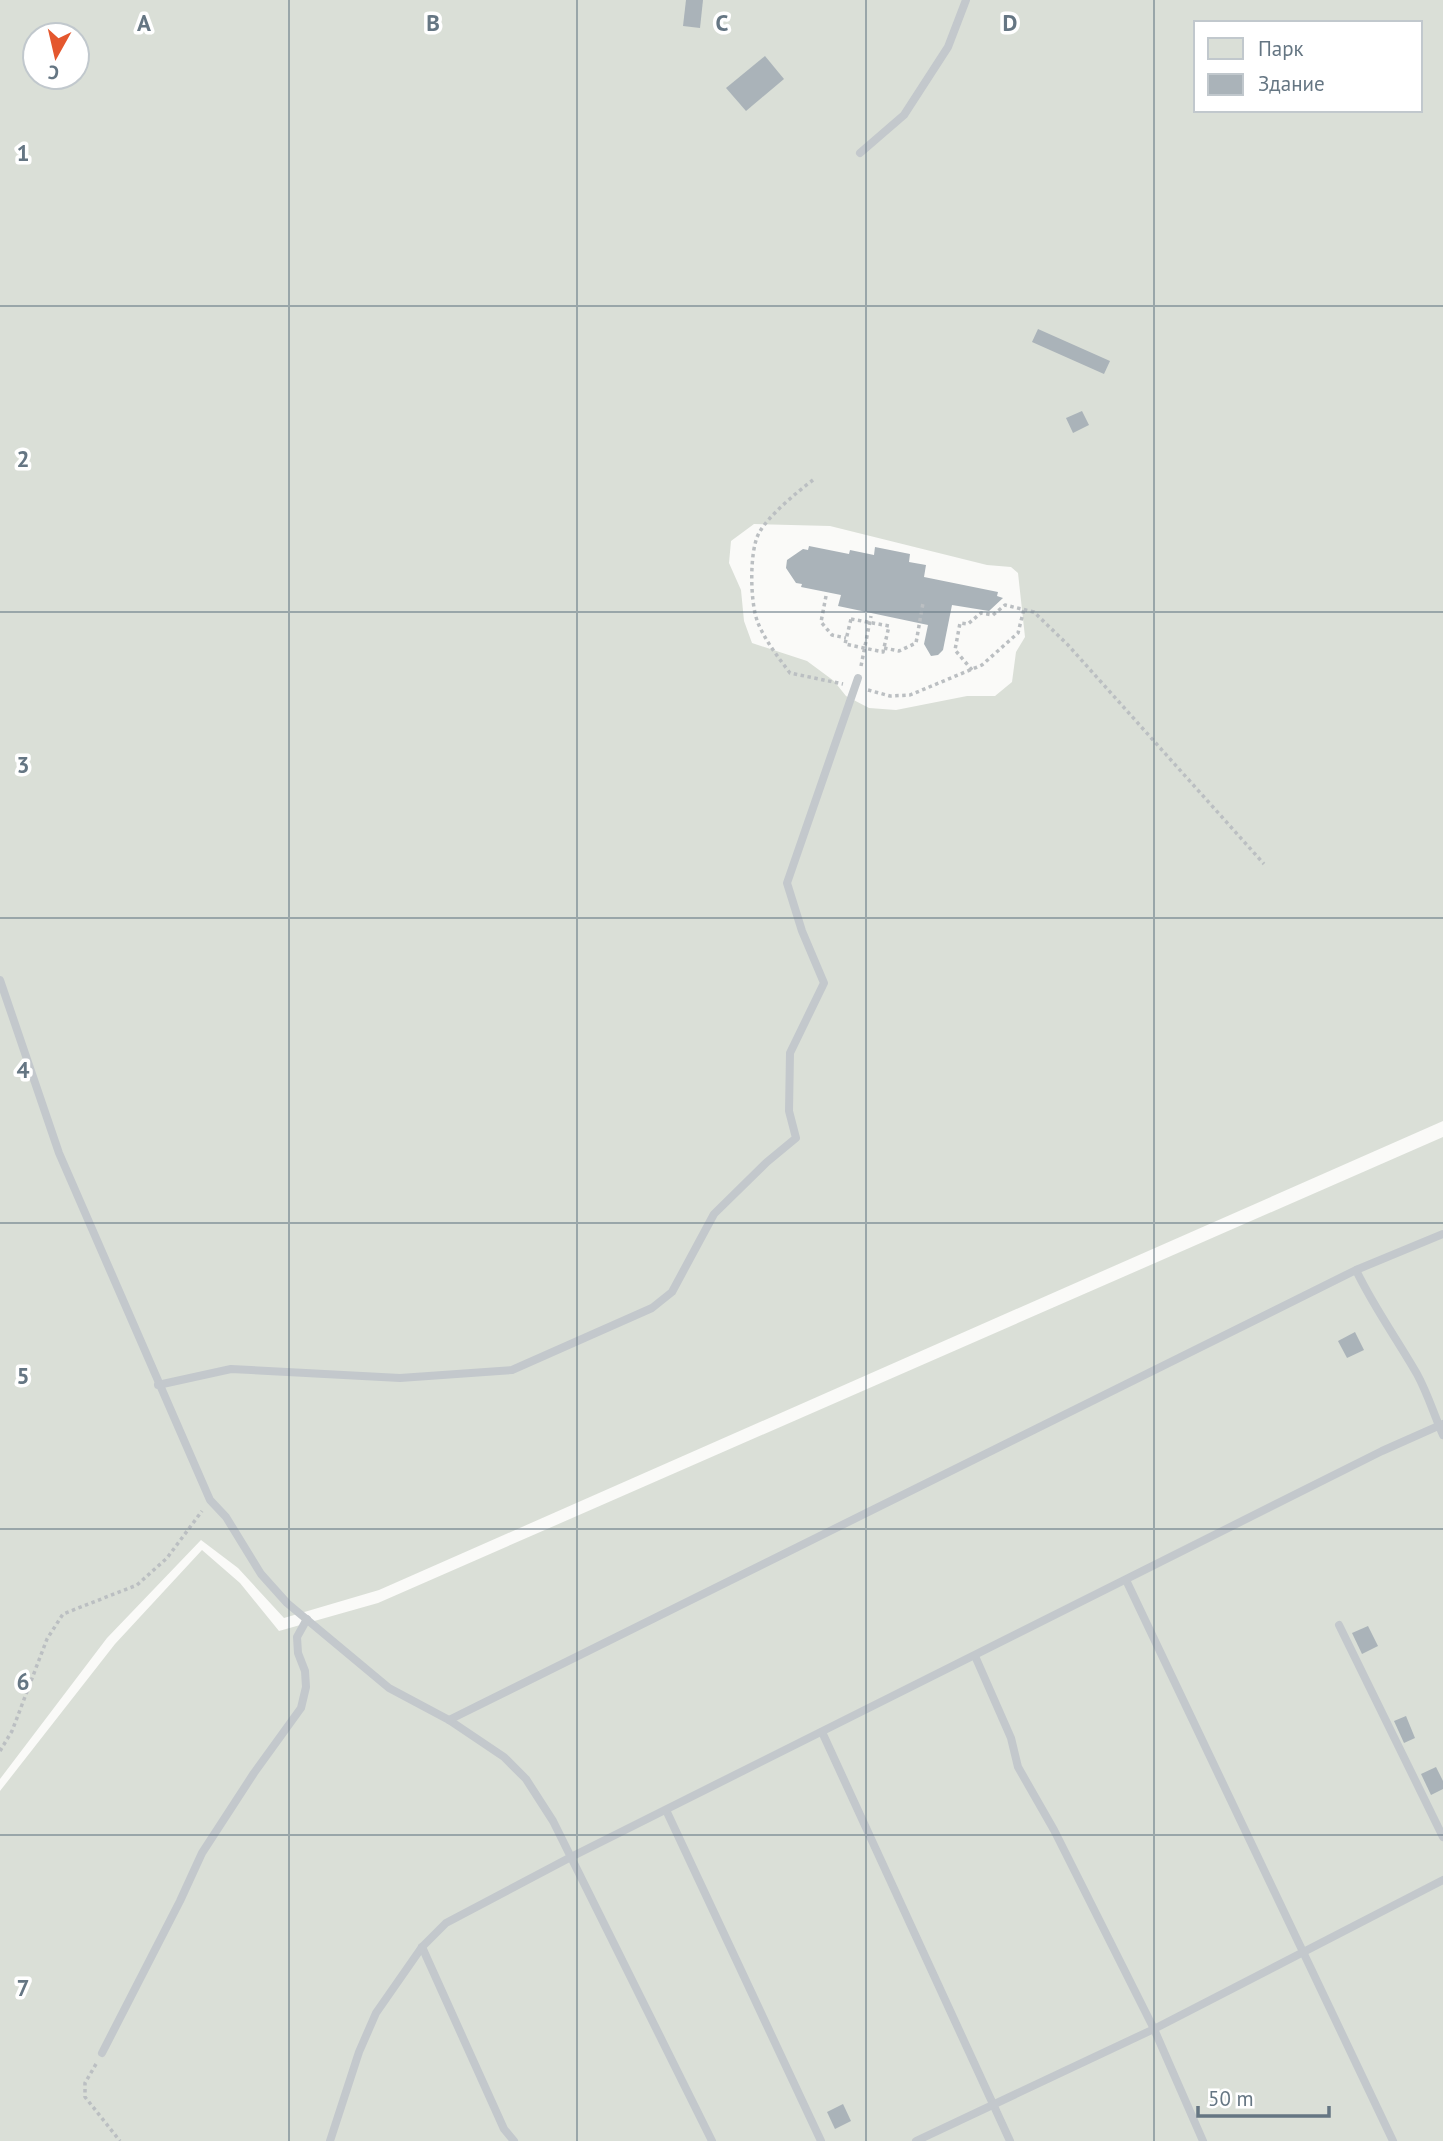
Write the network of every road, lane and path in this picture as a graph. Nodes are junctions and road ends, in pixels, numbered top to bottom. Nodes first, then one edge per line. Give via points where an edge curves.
1 (966, 0) edge
2 (859, 153) dead end
3 (813, 480) dead end
4 (826, 596) dead end
5 (923, 603) dead end
6 (1024, 609) junction
7 (871, 616) dead end
8 (870, 622) junction
9 (847, 638) junction
10 (864, 648) junction
11 (884, 648) junction
12 (972, 670) junction
13 (857, 682) junction
14 (1264, 864) dead end
15 (0, 980) edge
16 (1443, 1234) edge
17 (1356, 1270) junction
18 (158, 1385) junction
19 (1441, 1425) edge
20 (1443, 1435) edge
21 (210, 1500) junction
22 (1126, 1580) junction
23 (307, 1619) junction
24 (1339, 1625) dead end
25 (975, 1656) junction
26 (449, 1720) junction
27 (822, 1732) junction
28 (0, 1751) edge
29 (666, 1810) junction
30 (1443, 1837) edge
31 (571, 1857) junction
32 (1443, 1880) edge
33 (422, 1947) junction
34 (1302, 1953) junction
35 (1154, 2029) junction
36 (102, 2053) joint
37 (994, 2106) junction
38 (120, 2141) edge
39 (330, 2141) edge
40 (514, 2141) edge
41 (712, 2141) edge
42 (821, 2141) edge
43 (916, 2141) edge
44 (1010, 2141) edge
45 (1203, 2141) edge
46 (1393, 2141) edge

1 - 2 lane via 948,47 904,116
3 - 13 path via 759,533 751,575 756,620 790,673
4 - 9 path via 821,622 832,635
5 - 11 path via 916,643 899,651
6 - 12 path via 1018,633
6 - 12 path via 1005,606 993,615 981,613 968,624 960,623 955,650
6 - 14 path via 1034,612 1068,645
7 - 8 path
8 - 9 path via 851,619
8 - 10 path
8 - 11 path via 889,626
9 - 10 path via 845,644
10 - 11 path via 883,652
10 - 13 path
12 - 13 path via 910,695 890,696
13 - 18 lane via 787,883 824,983 790,1053 789,1111 796,1138 714,1214 672,1292 652,1308 512,1370 400,1378 231,1369
15 - 18 lane via 59,1153
16 - 17 lane
17 - 19 lane
17 - 26 lane
18 - 21 lane
19 - 20 lane
19 - 22 lane
21 - 23 lane via 226,1517 261,1574
21 - 28 path via 167,1558 137,1585 63,1614 47,1639
22 - 25 lane
22 - 34 lane
23 - 26 lane via 389,1688
23 - 36 lane via 298,1637 306,1679 301,1708 202,1853
24 - 30 lane
25 - 27 lane
25 - 35 lane via 1011,1738 1018,1767 1055,1830
26 - 31 lane via 505,1756 526,1779
27 - 29 lane
27 - 37 lane
29 - 31 lane
29 - 42 lane
31 - 33 lane via 446,1923
31 - 41 lane
32 - 34 lane
33 - 39 lane via 376,2013
33 - 40 lane via 504,2129
34 - 35 lane
34 - 46 lane
35 - 37 lane
35 - 45 lane
36 - 38 path via 85,2083 85,2097
37 - 43 lane
37 - 44 lane

